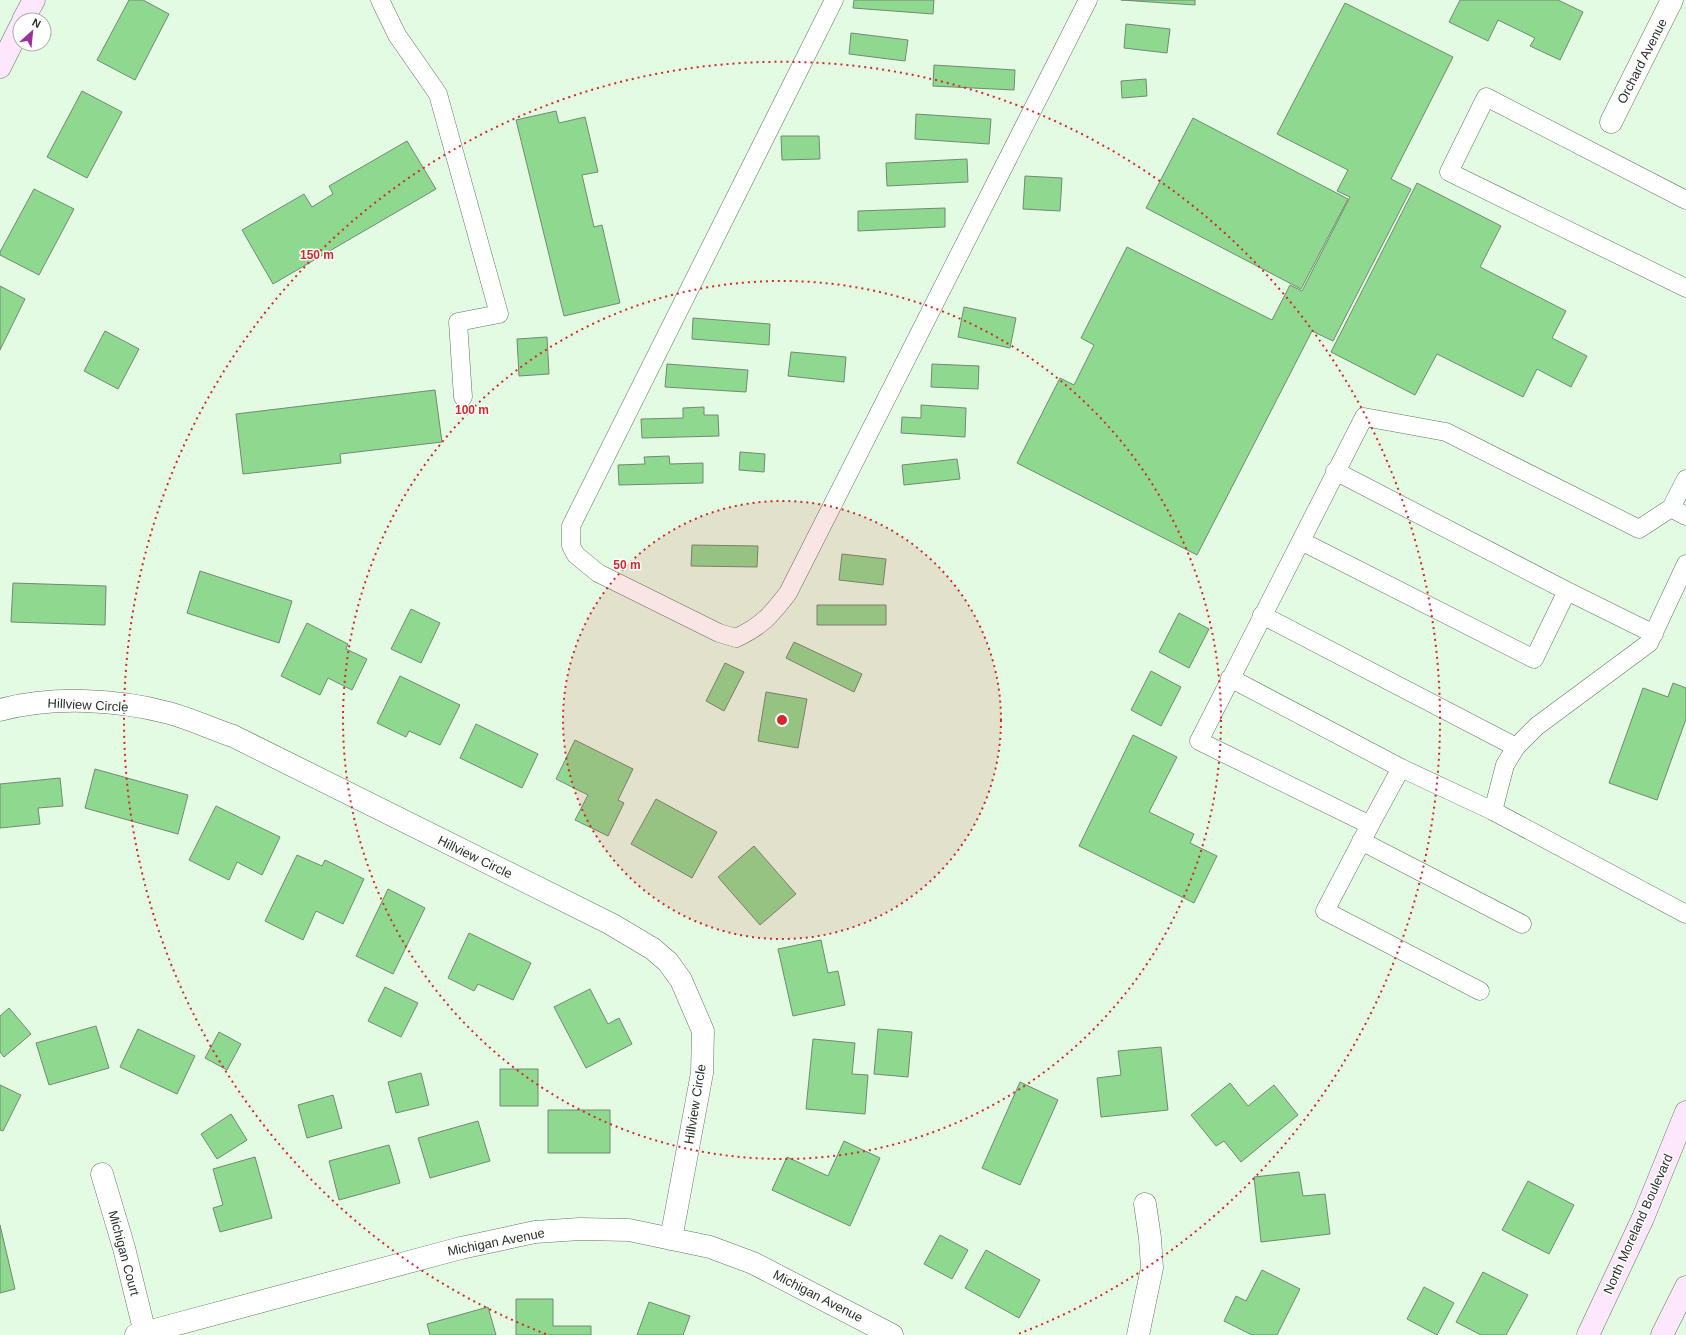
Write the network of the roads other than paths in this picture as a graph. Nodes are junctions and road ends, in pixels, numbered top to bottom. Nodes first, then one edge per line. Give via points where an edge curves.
1 (34, 0) edge
2 (380, 0) edge
3 (834, 0) edge
4 (1088, 0) edge
5 (1672, 0) edge
6 (28, 12) edge
7 (12, 43) edge
8 (0, 67) edge
9 (1611, 122) dead end
10 (1686, 200) edge
11 (1686, 288) edge
12 (463, 397) dead end
13 (1335, 471) junction
14 (1686, 479) edge
15 (1679, 512) edge
16 (1300, 541) junction
17 (1686, 564) edge
18 (1568, 591) junction
19 (1262, 616) junction
20 (1654, 634) junction
21 (1230, 678) junction
22 (0, 710) edge
23 (1516, 747) junction
24 (1401, 768) junction
25 (1493, 811) junction
26 (1365, 833) junction
27 (1686, 914) edge
28 (1522, 924) dead end
29 (1480, 991) dead end
30 (1686, 1112) edge
31 (102, 1174) dead end
32 (1145, 1204) dead end
33 (671, 1239) junction
34 (1686, 1287) edge
35 (141, 1334) edge
36 (892, 1335) edge
37 (1138, 1335) edge
38 (1588, 1335) edge
39 (1662, 1335) edge

1 - 6 street
2 - 12 lane via 397,35 438,94 499,314 458,322
3 - 4 lane via 571,526 571,546 576,555 598,572 719,633 736,638 753,631 769,617 788,593
5 - 9 street, Orchard Avenue
7 - 8 street
10 - 11 lane via 1486,97 1448,172
13 - 15 lane via 1364,416 1446,432 1639,529
13 - 16 lane
13 - 18 lane
14 - 15 lane
16 - 18 lane via 1534,659
16 - 19 lane
17 - 20 lane
18 - 20 lane
19 - 21 lane
19 - 23 lane
20 - 23 lane via 1649,643 1537,726
21 - 24 lane
21 - 26 lane via 1199,741
22 - 33 street, Hillview Circle via 50,701 115,703 169,713 233,736 611,924 653,949 668,962 681,980 703,1031 702,1073
23 - 25 lane via 1505,765
24 - 25 lane
24 - 26 lane
25 - 27 lane
26 - 28 lane
26 - 29 lane via 1325,911
30 - 38 street, North Moreland Boulevard via 1643,1218
31 - 35 street, Michigan Court via 124,1248
32 - 37 street via 1152,1268
33 - 35 street, Michigan Avenue via 629,1230 580,1229 535,1232 460,1248
33 - 36 street, Michigan Avenue via 710,1247 753,1263
34 - 39 street

